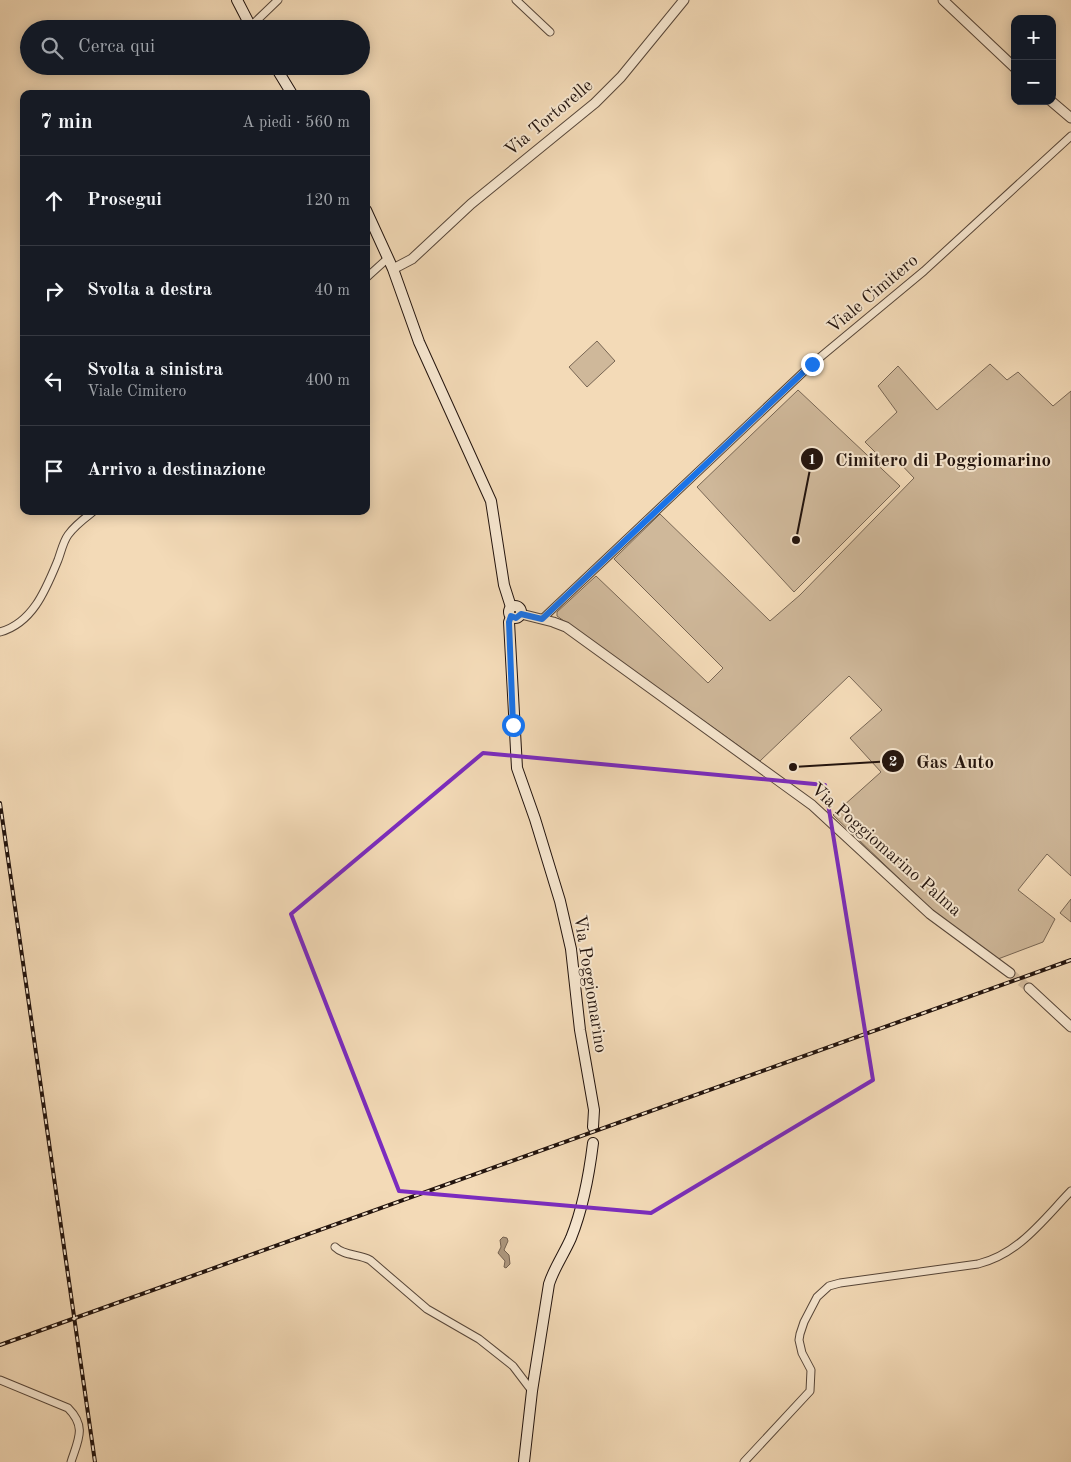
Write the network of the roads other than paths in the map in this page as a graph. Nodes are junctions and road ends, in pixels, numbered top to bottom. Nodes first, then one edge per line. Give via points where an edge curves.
1 (237, 0) edge
2 (278, 0) edge
3 (516, 0) edge
4 (684, 0) edge
5 (943, 0) edge
6 (248, 20) edge
7 (259, 20) edge
8 (550, 32) dead end
9 (1011, 64) edge
10 (280, 75) edge
11 (290, 90) edge
12 (1056, 105) edge
13 (1071, 118) edge
14 (1071, 136) edge
15 (370, 219) edge
16 (387, 259) junction
17 (393, 270) junction
18 (370, 274) edge
19 (89, 515) edge
20 (514, 612) junction
21 (542, 619) junction
22 (0, 632) edge
23 (1010, 973) tunnel mouth
24 (1029, 988) tunnel mouth
25 (1071, 1027) edge
26 (594, 1126) dead end
27 (592, 1143) dead end
28 (1071, 1191) edge
29 (335, 1247) dead end
30 (0, 1380) edge
31 (532, 1391) junction
32 (72, 1462) edge
33 (524, 1462) edge
34 (744, 1462) edge

1 - 6 main road
2 - 7 street
3 - 8 street
4 - 17 street, Via Tortorelle via 621,77 595,103 471,204 412,259
5 - 9 street
10 - 11 main road
12 - 13 street
14 - 21 street, Viale Cimitero via 924,272 812,364
15 - 16 main road, Via Poggiomarino
16 - 17 main road, Via Poggiomarino
16 - 18 street
17 - 20 main road, Via Poggiomarino via 420,342 491,502 504,584
19 - 22 street via 68,536 35,608 13,628
20 - 21 street, Via Poggiomarino Palma
20 - 26 main road, Via Poggiomarino via 509,622 517,768 560,900 571,949
21 - 23 street, Via Poggiomarino Palma via 566,627 812,805 930,914
24 - 25 street
27 - 31 main road via 584,1200 549,1284
28 - 34 street via 1022,1242 993,1260 840,1283 824,1290 804,1322 798,1340 811,1370 810,1391
29 - 31 street via 343,1253 370,1260 427,1309 479,1339 513,1366
30 - 32 street via 68,1408 74,1414 80,1428
31 - 33 main road

